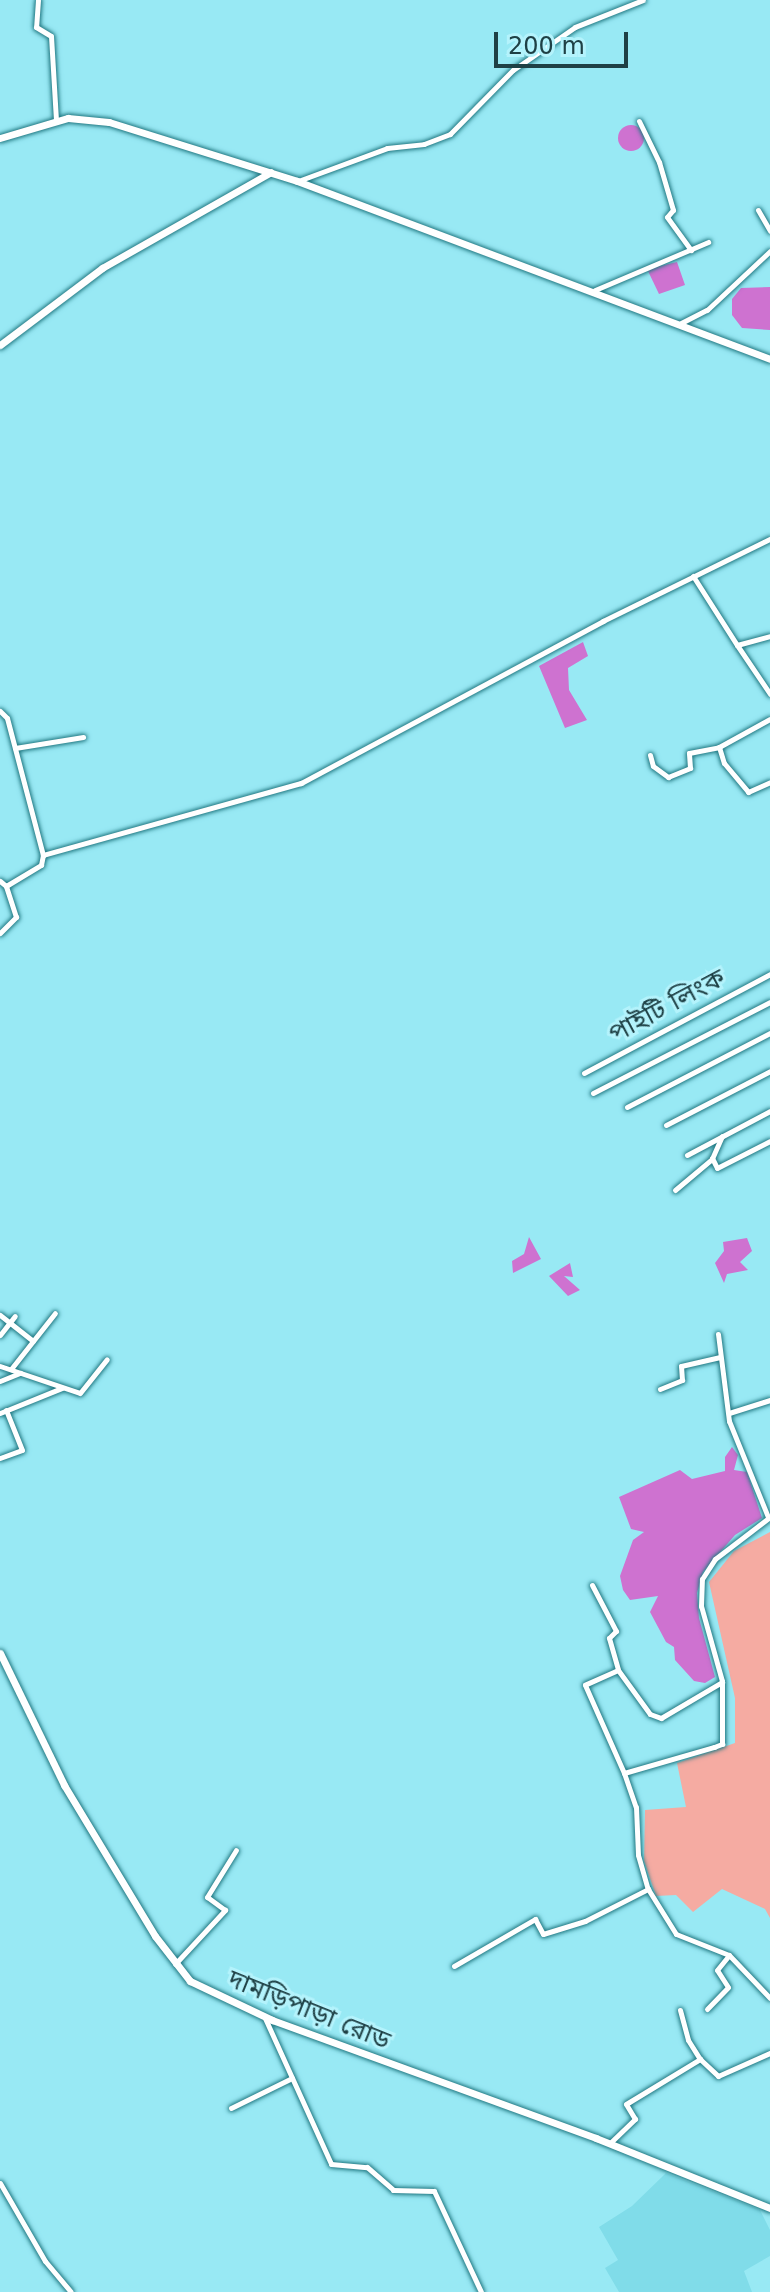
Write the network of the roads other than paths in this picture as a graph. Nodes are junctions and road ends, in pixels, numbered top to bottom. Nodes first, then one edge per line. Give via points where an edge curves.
1 (38, 0) edge
2 (643, 0) edge
3 (56, 121) junction
4 (639, 121) dead end
5 (0, 138) edge
6 (271, 172) junction
7 (297, 181) junction
8 (758, 210) dead end
9 (770, 231) edge
10 (708, 242) dead end
11 (691, 250) junction
12 (770, 251) edge
13 (595, 290) junction
14 (681, 323) junction
15 (0, 345) edge
16 (770, 359) edge
17 (770, 539) edge
18 (693, 576) junction
19 (770, 636) edge
20 (737, 645) junction
21 (770, 694) edge
22 (0, 711) edge
23 (770, 719) edge
24 (83, 737) dead end
25 (719, 747) junction
26 (15, 748) junction
27 (650, 755) dead end
28 (770, 782) edge
29 (43, 855) junction
30 (0, 881) edge
31 (6, 886) junction
32 (0, 933) edge
33 (770, 974) edge
34 (770, 1002) edge
35 (770, 1033) edge
36 (770, 1071) edge
37 (584, 1073) dead end
38 (593, 1093) dead end
39 (627, 1107) dead end
40 (770, 1111) edge
41 (666, 1125) dead end
42 (722, 1136) junction
43 (770, 1141) edge
44 (687, 1155) dead end
45 (712, 1158) junction
46 (675, 1190) dead end
47 (55, 1313) dead end
48 (0, 1315) edge
49 (15, 1316) dead end
50 (9, 1323) junction
51 (718, 1334) dead end
52 (0, 1335) edge
53 (33, 1341) junction
54 (719, 1357) junction
55 (107, 1359) dead end
56 (0, 1366) edge
57 (11, 1369) junction
58 (20, 1373) junction
59 (0, 1381) edge
60 (64, 1388) junction
61 (660, 1389) dead end
62 (770, 1400) edge
63 (3, 1412) edge
64 (729, 1413) junction
65 (0, 1458) edge
66 (769, 1517) edge
67 (592, 1585) dead end
68 (0, 1653) edge
69 (618, 1670) junction
70 (722, 1682) junction
71 (624, 1773) junction
72 (236, 1850) dead end
73 (648, 1889) junction
74 (729, 1955) junction
75 (174, 1965) junction
76 (454, 1966) dead end
77 (770, 1998) edge
78 (707, 2009) dead end
79 (680, 2010) dead end
80 (264, 2016) junction
81 (770, 2053) edge
82 (700, 2059) junction
83 (292, 2078) junction
84 (231, 2108) dead end
85 (610, 2143) junction
86 (0, 2183) edge
87 (770, 2208) edge
88 (71, 2292) edge
89 (481, 2292) edge

1 - 3 street via 36,27 51,36
2 - 7 street via 575,27 513,70 450,134 424,144 387,148
3 - 5 main road
3 - 6 main road via 86,117 109,122
4 - 11 street via 659,162 673,210 667,217
6 - 7 main road
6 - 15 main road via 102,268
7 - 13 main road
8 - 9 street
10 - 11 street
11 - 13 street
12 - 14 street via 707,310
13 - 14 main road
14 - 16 main road
17 - 18 street
18 - 20 street
18 - 29 street via 301,783
19 - 20 street
20 - 21 street
22 - 26 street
23 - 25 street
24 - 26 street
25 - 27 street via 689,753 690,768 668,777 653,766
25 - 28 street via 724,763 748,792
26 - 29 street
29 - 31 street via 41,865
30 - 31 street
31 - 32 street via 16,917
33 - 37 street, পাইটি লিংক
34 - 38 street
35 - 39 street
36 - 41 street
40 - 42 street
42 - 44 street
42 - 45 street
43 - 45 street via 717,1168
45 - 46 street
47 - 53 street
48 - 50 street
49 - 50 street
50 - 52 street
50 - 53 street
51 - 54 street
53 - 57 street
54 - 61 street via 681,1366 682,1380
54 - 64 street
55 - 60 street via 80,1393
56 - 57 street
57 - 58 street
58 - 59 street
58 - 60 street
60 - 63 street
62 - 64 street
63 - 65 street via 22,1450
64 - 66 street
66 - 70 street via 715,1559 702,1579 701,1606
67 - 69 street via 616,1631 609,1638
68 - 75 main road, দামড়িপাড়া রোড via 64,1785
69 - 70 street via 650,1714 661,1718
69 - 71 street via 585,1685
70 - 71 street via 722,1744
71 - 73 street via 636,1807 638,1855
72 - 75 street via 207,1897 225,1910
73 - 74 street via 676,1934
73 - 76 street via 585,1921 543,1934 535,1919 524,1923
74 - 77 street
74 - 78 street via 717,1970 728,1987
75 - 80 main road, দামড়িপাড়া রোড via 203,1988
79 - 82 street
80 - 83 street
80 - 85 main road, দামড়িপাড়া রোড
81 - 82 street via 718,2076
82 - 85 street via 626,2104 635,2119
83 - 84 street
83 - 89 street via 331,2164 367,2167 393,2190 434,2191
85 - 87 main road, দামড়িপাড়া রোড
86 - 88 street via 45,2261

